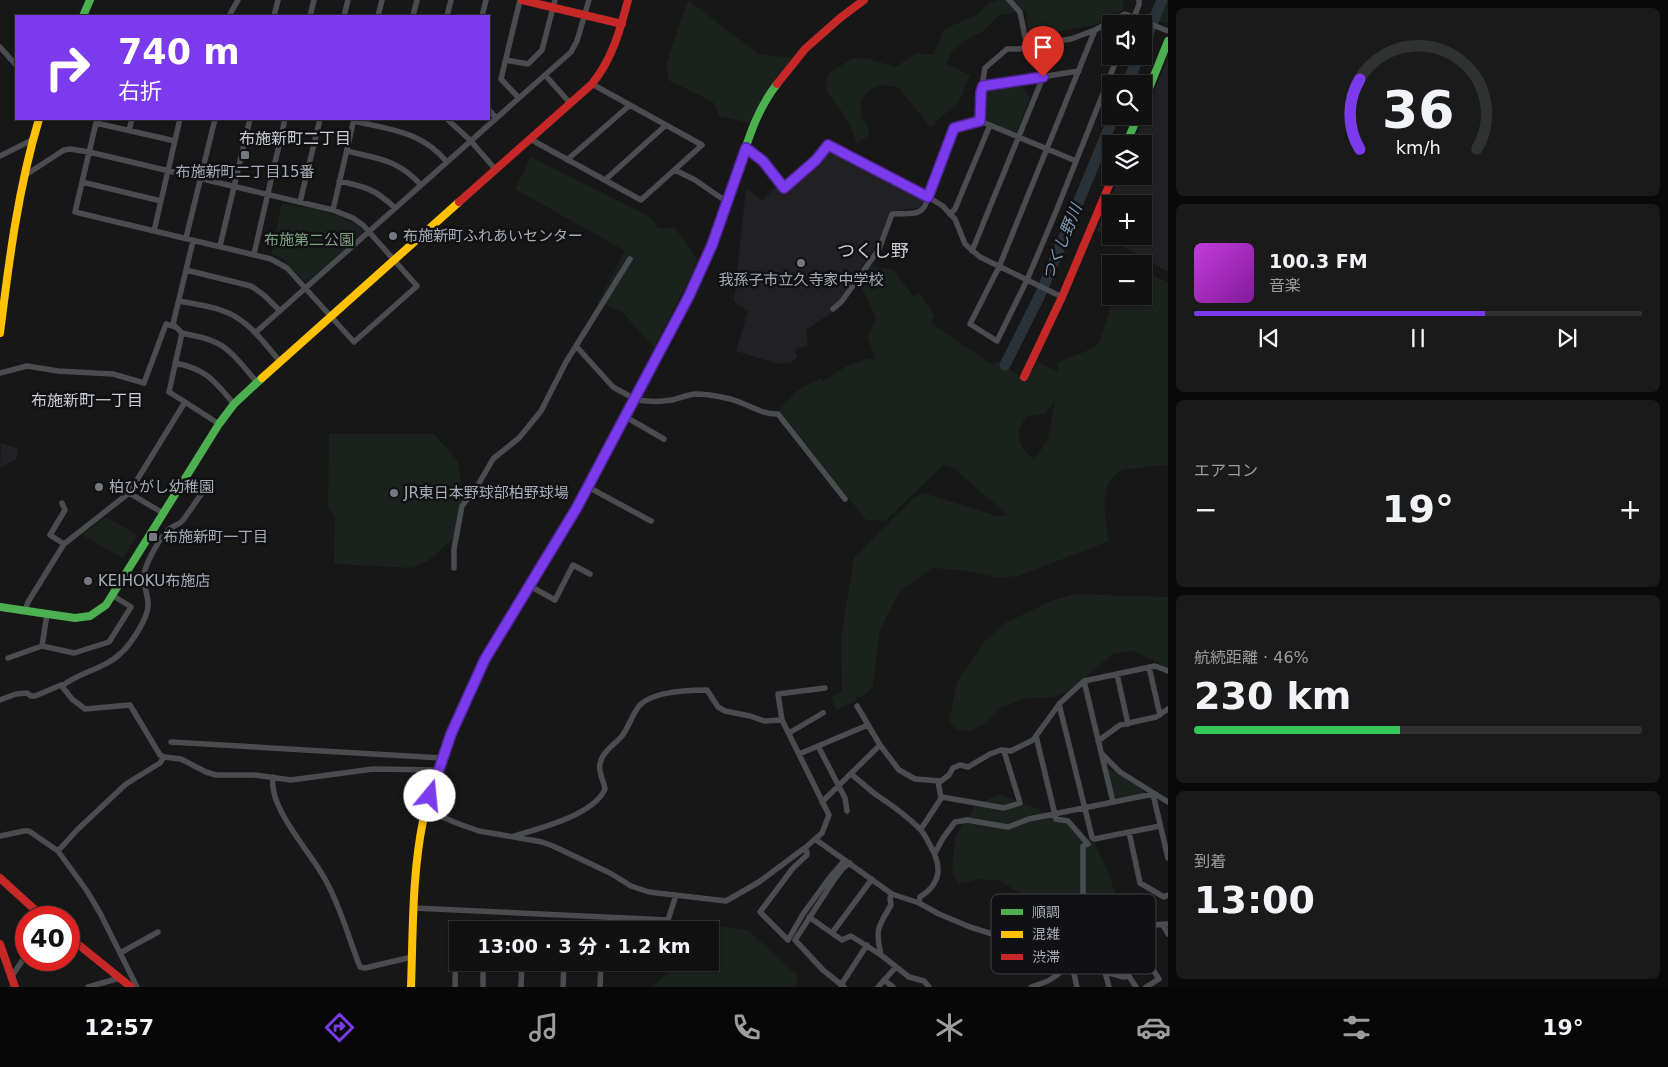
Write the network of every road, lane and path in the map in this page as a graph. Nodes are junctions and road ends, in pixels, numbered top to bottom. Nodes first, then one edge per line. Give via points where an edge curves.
1 (90, 0) edge
2 (238, 0) edge
3 (278, 0) edge
4 (314, 0) edge
5 (348, 0) edge
6 (382, 0) edge
7 (416, 0) edge
8 (451, 0) edge
9 (486, 0) edge
10 (521, 0) edge
11 (589, 0) edge
12 (628, 0) edge
13 (864, 0) edge
14 (1009, 0) edge
15 (1139, 0) edge
16 (554, 3) edge
17 (585, 14) junction
18 (83, 15) edge
19 (230, 15) edge
20 (274, 15) edge
21 (310, 15) edge
22 (344, 15) edge
23 (378, 15) edge
24 (413, 15) edge
25 (447, 15) edge
26 (482, 15) edge
27 (1135, 15) edge
28 (622, 24) junction
29 (1102, 26) edge
30 (1152, 26) edge
31 (1095, 30) junction
32 (1168, 31) edge
33 (1168, 41) edge
34 (0, 47) edge
35 (1027, 47) junction
36 (1166, 50) edge
37 (506, 60) junction
38 (15, 64) edge
39 (1114, 65) edge
40 (1079, 71) junction
41 (546, 75) junction
42 (1043, 77) junction
43 (1152, 82) edge
44 (592, 84) junction
45 (983, 86) junction
46 (518, 98) junction
47 (570, 103) junction
48 (630, 104) junction
49 (490, 111) edge
50 (496, 118) junction
51 (39, 120) edge
52 (132, 120) edge
53 (180, 120) edge
54 (215, 120) edge
55 (250, 120) edge
56 (285, 120) edge
57 (320, 120) edge
58 (354, 120) edge
59 (448, 120) edge
60 (980, 121) junction
61 (666, 125) junction
62 (990, 125) junction
63 (129, 130) junction
64 (1018, 137) junction
65 (530, 139) junction
66 (32, 140) junction
67 (470, 140) junction
68 (175, 141) junction
69 (746, 148) junction
70 (1048, 149) junction
71 (347, 151) junction
72 (89, 152) junction
73 (0, 156) edge
74 (567, 160) junction
75 (447, 162) junction
76 (1076, 162) junction
77 (496, 169) junction
78 (675, 170) junction
79 (168, 171) junction
80 (24, 176) junction
81 (201, 179) junction
82 (605, 180) junction
83 (339, 181) junction
84 (82, 182) junction
85 (421, 185) junction
86 (1109, 185) edge
87 (234, 187) junction
88 (268, 194) junction
89 (928, 197) junction
90 (161, 201) junction
91 (300, 202) junction
92 (727, 202) junction
93 (395, 208) junction
94 (333, 210) junction
95 (950, 214) junction
96 (154, 231) junction
97 (369, 232) junction
98 (190, 240) junction
99 (220, 246) junction
100 (972, 251) junction
101 (254, 254) junction
102 (630, 259) dead end
103 (394, 260) junction
104 (999, 267) junction
105 (186, 270) junction
106 (1027, 280) junction
107 (305, 288) junction
108 (1062, 297) junction
109 (179, 301) junction
110 (833, 308) dead end
111 (280, 311) junction
112 (331, 316) junction
113 (176, 327) junction
114 (0, 333) edge
115 (182, 333) junction
116 (255, 333) junction
117 (576, 346) junction
118 (280, 361) junction
119 (174, 362) junction
120 (0, 373) edge
121 (1024, 377) dead end
122 (257, 382) junction
123 (633, 398) junction
124 (185, 402) junction
125 (234, 404) junction
126 (624, 416) junction
127 (219, 424) junction
128 (664, 439) dead end
129 (183, 481) junction
130 (588, 487) junction
131 (129, 493) junction
132 (845, 499) dead end
133 (62, 503) dead end
134 (163, 513) junction
135 (651, 521) dead end
136 (64, 544) junction
137 (454, 568) dead end
138 (590, 574) dead end
139 (530, 586) junction
140 (112, 595) junction
141 (0, 606) edge
142 (24, 611) junction
143 (47, 614) junction
144 (42, 646) junction
145 (8, 658) dead end
146 (1149, 667) junction
147 (1168, 671) edge
148 (1117, 674) junction
149 (1084, 681) junction
150 (62, 686) junction
151 (825, 688) dead end
152 (0, 700) edge
153 (1059, 704) junction
154 (858, 706) dead end
155 (1168, 709) edge
156 (823, 713) dead end
157 (1160, 715) junction
158 (782, 720) junction
159 (1128, 724) junction
160 (868, 725) junction
161 (789, 733) junction
162 (1036, 736) junction
163 (1098, 741) junction
164 (171, 742) dead end
165 (818, 746) junction
166 (880, 746) junction
167 (1004, 751) junction
168 (1101, 752) junction
169 (799, 754) junction
170 (164, 757) junction
171 (442, 758) junction
172 (438, 770) junction
173 (851, 774) junction
174 (272, 777) junction
175 (938, 781) junction
176 (839, 786) junction
177 (1153, 794) junction
178 (941, 798) junction
179 (822, 802) junction
180 (1113, 802) junction
181 (1168, 802) edge
182 (1084, 808) junction
183 (426, 810) junction
184 (847, 811) dead end
185 (1055, 814) junction
186 (1160, 826) junction
187 (920, 829) junction
188 (1129, 832) junction
189 (0, 836) edge
190 (512, 837) junction
191 (815, 839) junction
192 (806, 847) junction
193 (58, 852) junction
194 (935, 853) junction
195 (1168, 858) edge
196 (847, 861) junction
197 (0, 878) edge
198 (872, 878) junction
199 (892, 894) junction
200 (1084, 894) edge
201 (676, 895) junction
202 (1168, 896) edge
203 (919, 903) junction
204 (31, 906) edge
205 (414, 908) junction
206 (808, 917) junction
207 (1165, 924) edge
208 (158, 932) dead end
209 (832, 933) junction
210 (991, 934) edge
211 (1168, 934) edge
212 (0, 944) edge
213 (867, 945) junction
214 (80, 946) edge
215 (120, 954) junction
216 (881, 955) junction
217 (412, 957) junction
218 (896, 967) junction
219 (15, 971) edge
220 (455, 971) edge
221 (483, 971) edge
222 (522, 971) edge
223 (564, 971) edge
224 (601, 971) edge
225 (1056, 974) edge
226 (1075, 974) edge
227 (1106, 974) edge
228 (1113, 974) edge
229 (1156, 974) edge
230 (12, 976) junction
231 (1128, 976) joint
232 (120, 978) junction
233 (884, 980) junction
234 (843, 986) edge
235 (16, 987) edge
236 (88, 987) edge
237 (132, 987) edge
238 (137, 987) edge
239 (411, 987) edge
240 (455, 987) edge
241 (483, 987) edge
242 (521, 987) edge
243 (563, 987) edge
244 (600, 987) edge
245 (878, 987) edge
246 (892, 987) edge
247 (929, 987) edge
248 (1031, 987) edge
249 (1077, 987) edge
250 (1109, 987) edge
251 (1136, 987) edge
252 (1146, 987) edge

1 - 18 street
2 - 19 street
3 - 20 street
4 - 21 street
5 - 22 street
6 - 23 street
7 - 24 street
8 - 25 street
9 - 26 street
10 - 16 street
10 - 37 street
11 - 17 street
12 - 28 street
13 - 69 street via 817,37 787,71 760,109
14 - 35 street via 1020,12
15 - 27 street
16 - 17 street
16 - 37 street via 542,50 528,64
17 - 28 street
17 - 41 street via 571,52
28 - 44 street via 609,62
29 - 31 street
30 - 32 street
31 - 35 street via 1071,39
31 - 40 street
33 - 36 street
34 - 38 street
35 - 45 street via 1008,49 985,68
36 - 43 street
37 - 46 street via 501,79
39 - 76 street
40 - 42 street
40 - 70 street
41 - 46 street
41 - 47 street
42 - 45 street
42 - 64 street
44 - 47 street
44 - 48 street
45 - 60 street
46 - 50 street
47 - 65 street
48 - 61 street
48 - 74 street
49 - 50 street
50 - 67 street
51 - 66 street
52 - 63 street
53 - 68 street
54 - 81 street
55 - 87 street
56 - 88 street
57 - 91 street
58 - 71 street
58 - 75 street via 419,138
59 - 67 street
60 - 62 street
60 - 89 street via 954,128
61 - 78 street via 702,145
61 - 82 street
62 - 64 street
62 - 95 street via 955,209
63 - 68 street
63 - 72 street via 96,123
64 - 70 street
64 - 100 street
65 - 74 street
65 - 77 street
66 - 73 street
66 - 80 street
67 - 75 street
67 - 77 street
68 - 79 street
69 - 89 street via 763,161 784,188 828,145
69 - 92 street
70 - 76 street
70 - 104 street
71 - 83 street
71 - 85 street via 392,162 410,173
72 - 79 street
72 - 80 street via 64,150
72 - 84 street
74 - 82 street
75 - 85 street
76 - 106 street
77 - 103 street
78 - 82 street via 641,200
78 - 92 street
79 - 81 street
79 - 90 street
80 - 114 street
81 - 87 street
81 - 98 street
83 - 93 street via 371,190
83 - 94 street
84 - 90 street
84 - 96 street via 75,212
85 - 93 street
86 - 108 street
87 - 88 street
87 - 99 street
88 - 91 street
88 - 101 street
89 - 95 street
89 - 110 street via 920,212 892,214 878,250 842,301
90 - 96 street
91 - 94 street
92 - 123 street via 696,280
93 - 97 street
94 - 97 street via 353,218
95 - 100 street
96 - 98 street
97 - 103 street
97 - 107 street
98 - 99 street
98 - 105 street
99 - 101 street
100 - 104 street
101 - 107 street via 280,263
102 - 117 street
103 - 112 street
103 - 112 street via 417,286 354,342
104 - 106 street
104 - 106 street via 970,324 997,341
105 - 109 street
105 - 111 street via 251,286
106 - 108 street
107 - 111 street
107 - 112 street
108 - 121 street
109 - 113 street via 173,324
109 - 116 street via 229,314
111 - 116 street
112 - 118 street
113 - 115 street
113 - 120 street via 166,324 144,383 113,374 27,366
115 - 119 street
115 - 122 street via 218,344
116 - 118 street
117 - 123 street via 613,387
117 - 137 street via 536,418 519,438 493,459 462,506
118 - 122 street
119 - 124 street via 168,392
119 - 125 street via 206,374
122 - 125 street
123 - 126 street
123 - 132 street via 645,402 708,395 728,398 767,415 778,414
124 - 127 street
124 - 131 street
125 - 127 street
126 - 128 street
126 - 130 street
127 - 129 street
129 - 134 street
129 - 150 street via 203,492 182,520 162,536 145,570 143,582 149,605 136,634 121,654
130 - 135 street
130 - 139 street
131 - 134 street
131 - 136 street
133 - 136 street via 65,510 50,535
134 - 140 street
136 - 142 street
138 - 139 street via 574,566 555,600
139 - 171 street via 485,659
140 - 143 street via 106,605 81,619
140 - 144 street via 131,607 109,642 74,652
141 - 142 street
142 - 143 street
143 - 144 street
144 - 145 street
146 - 147 street
146 - 148 street
146 - 157 street
148 - 149 street
148 - 159 street
149 - 153 street
149 - 163 street
150 - 152 street via 35,696 16,694
150 - 170 street via 85,709 130,705 160,756
151 - 158 street via 778,694
153 - 162 street
153 - 182 street
154 - 160 street
155 - 157 street
156 - 161 street
157 - 159 street
158 - 161 street
158 - 190 street via 764,721 725,711 718,707 707,690 677,690 647,700 605,752 600,772 605,790 596,804 562,821
159 - 163 street via 1120,725
160 - 165 street
160 - 166 street
161 - 169 street
162 - 167 street via 1020,748
162 - 185 street
163 - 168 street
164 - 171 street
165 - 169 street
165 - 176 street
166 - 173 street
166 - 175 street via 907,775
167 - 175 street via 990,754 968,767 960,765 953,768 949,775
167 - 178 street via 1020,803 1004,808
168 - 177 street via 1120,772
168 - 180 street
169 - 179 street
170 - 174 street via 181,759 216,775
170 - 193 street via 160,763 126,784
171 - 172 street
172 - 174 street via 373,769 291,780
172 - 183 street
173 - 176 street
173 - 187 street
174 - 217 street via 283,817 327,882 360,967
175 - 178 street
176 - 179 street
176 - 184 street
177 - 180 street
177 - 181 street
177 - 186 street
178 - 187 street
179 - 191 street via 829,815 822,833
180 - 182 street
182 - 185 street
182 - 188 street via 1092,838
183 - 190 street via 479,831
183 - 205 street via 418,851
185 - 194 street via 1029,819 1008,828 967,820 955,822
185 - 200 street via 1056,819 1068,821 1088,844 1082,846
186 - 188 street
186 - 195 street
187 - 194 street
188 - 202 street via 1140,883 1164,897
189 - 193 street via 29,832
190 - 201 street via 553,846 631,886
191 - 192 street
191 - 196 street
192 - 196 street via 807,855 793,868 760,912 788,940 830,877
192 - 201 street via 759,882 726,901
193 - 215 street via 87,891
194 - 203 street via 939,872 935,883 920,897
196 - 198 street
196 - 206 street
197 - 204 street
198 - 199 street
198 - 209 street
199 - 203 street
199 - 216 street via 891,905 876,932
201 - 205 street via 668,920
203 - 210 street
205 - 217 street
206 - 209 street
206 - 234 street via 795,940
207 - 211 street
208 - 215 street
209 - 213 street via 842,940 851,936
212 - 230 street
213 - 216 street
213 - 234 street
214 - 232 street
215 - 238 street
216 - 218 street
217 - 239 street
218 - 233 street
218 - 247 street
219 - 230 street
220 - 240 street
221 - 241 street
222 - 242 street
223 - 243 street
224 - 244 street
225 - 248 street via 1048,981
226 - 249 street
227 - 250 street
228 - 231 street
229 - 252 street via 1159,979
230 - 235 street
231 - 251 street
232 - 236 street
232 - 237 street
233 - 245 street
233 - 246 street

